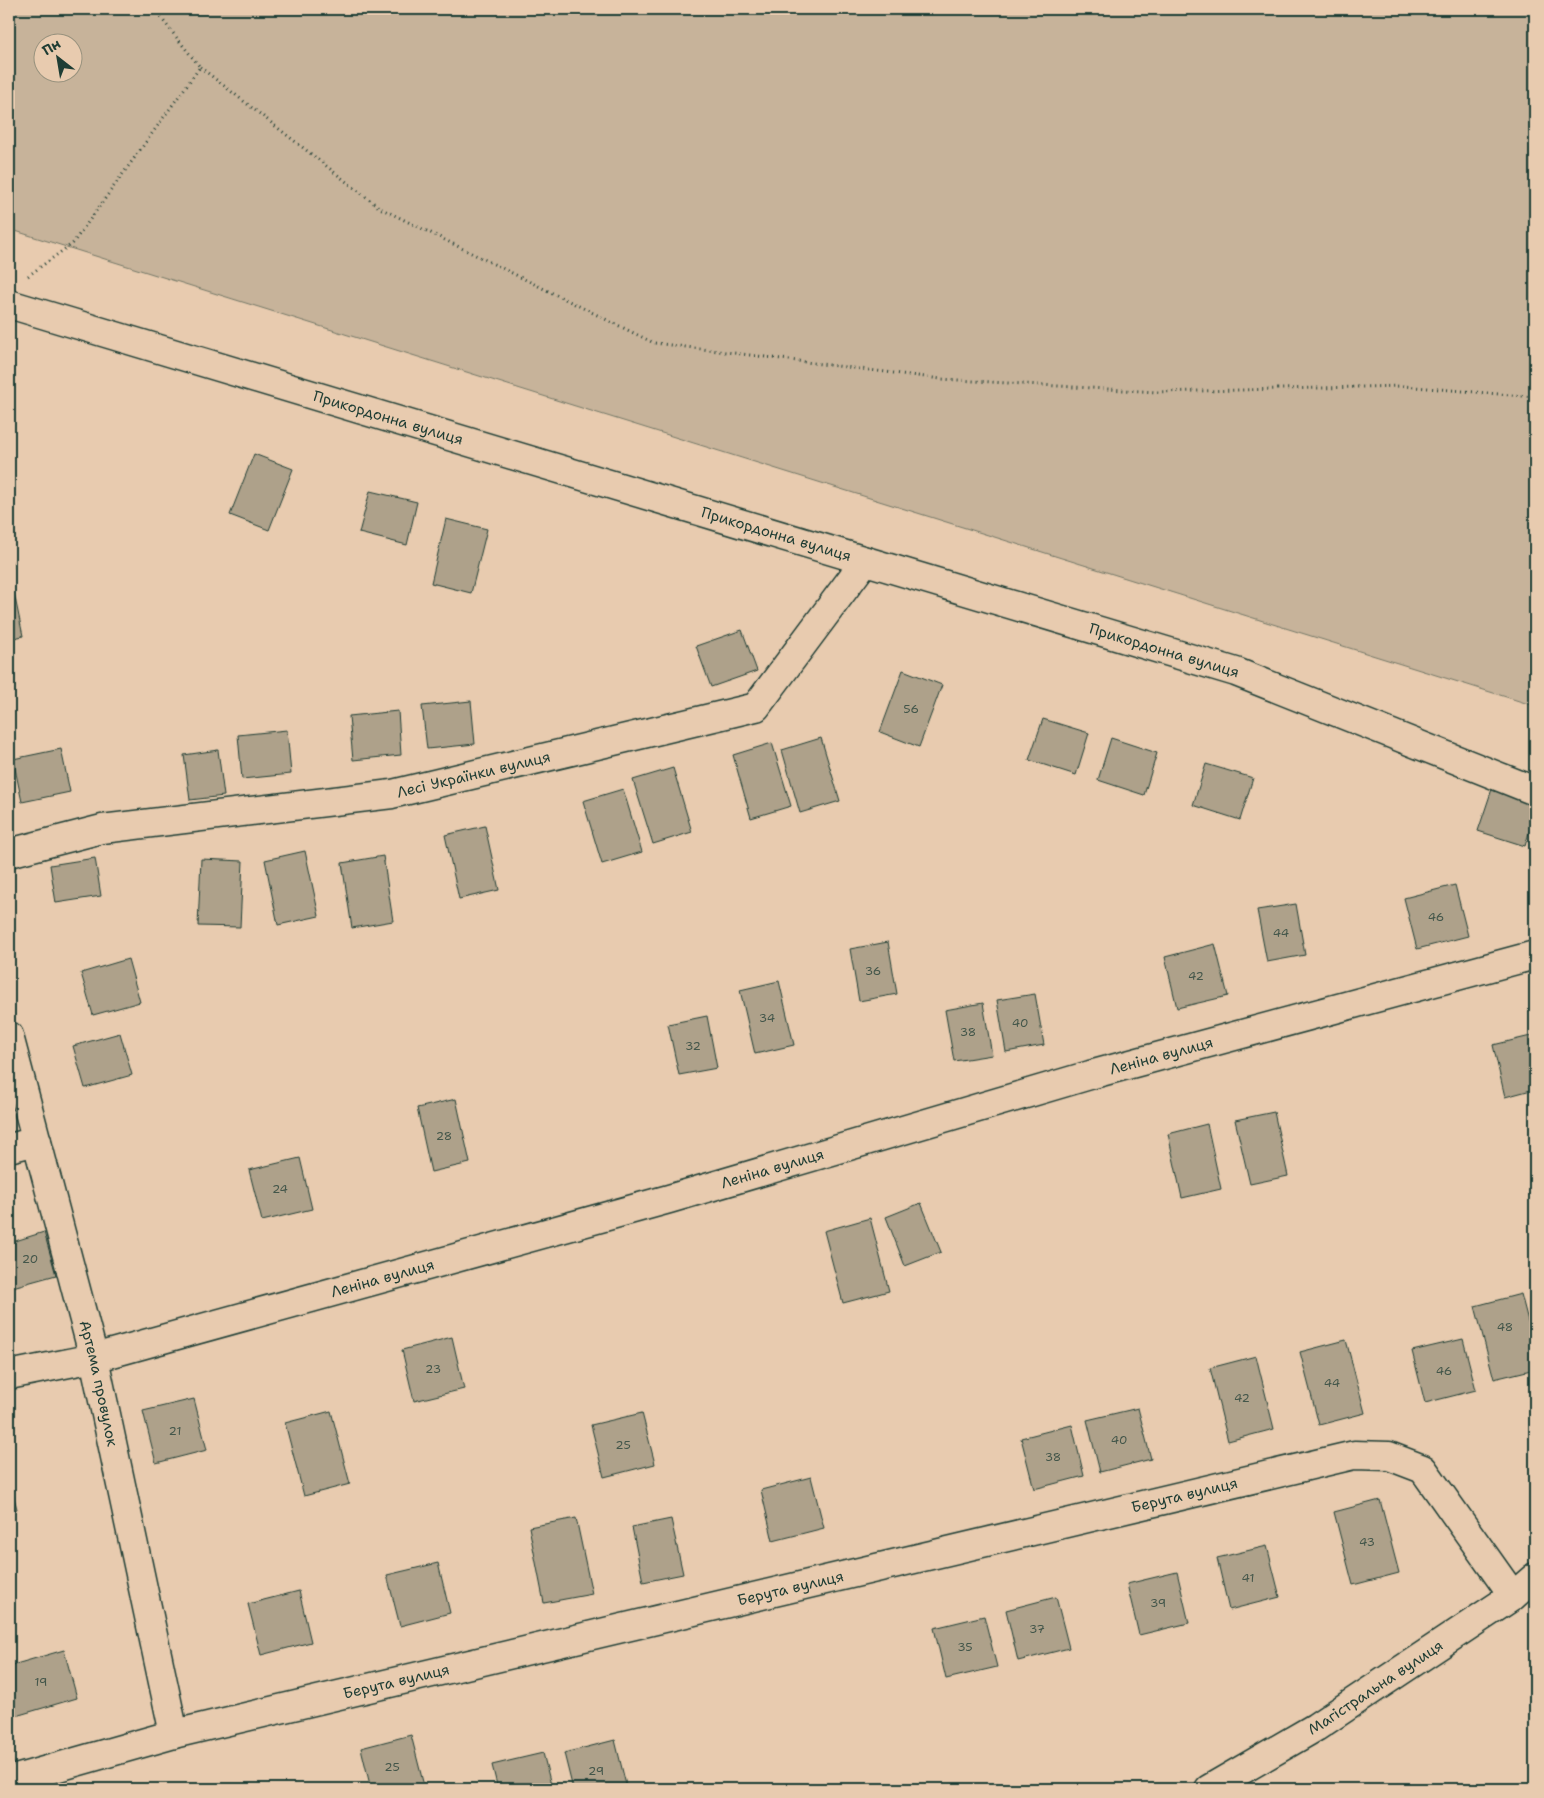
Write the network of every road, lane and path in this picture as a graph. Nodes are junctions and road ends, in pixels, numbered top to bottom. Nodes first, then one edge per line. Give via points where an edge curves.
1 (154, 9) edge
2 (200, 67) junction
3 (25, 279) dead end
4 (9, 304) edge
5 (1535, 397) edge
6 (865, 561) junction
7 (1535, 791) edge
8 (9, 853) edge
9 (1535, 955) edge
10 (9, 1036) edge
11 (37, 1141) junction
12 (9, 1148) edge
13 (94, 1358) junction
14 (9, 1375) edge
15 (1535, 1577) edge
16 (1513, 1596) junction
17 (174, 1734) junction
18 (9, 1781) edge
19 (1209, 1789) edge

1 - 2 path
2 - 3 path via 73,243
2 - 5 path via 380,208 654,343 941,379 1157,392 1403,386
4 - 6 street, Прикордонна вулиця
6 - 7 street, Прикордонна вулиця via 1236,672
6 - 8 street, Лесі Українки вулиця via 756,707 392,794 102,829
9 - 13 street, Леніна вулиця via 1099,1073 669,1199
10 - 11 street, Артема провулок
11 - 12 street
11 - 13 street, Артема провулок
13 - 14 street, Леніна вулиця
13 - 17 street, Артема провулок
15 - 16 street, Магістральна вулиця
16 - 17 street, Берута вулиця via 1423,1469 1389,1456 1354,1455
16 - 19 street, Магістральна вулиця via 1316,1727
17 - 18 street, Берута вулиця

